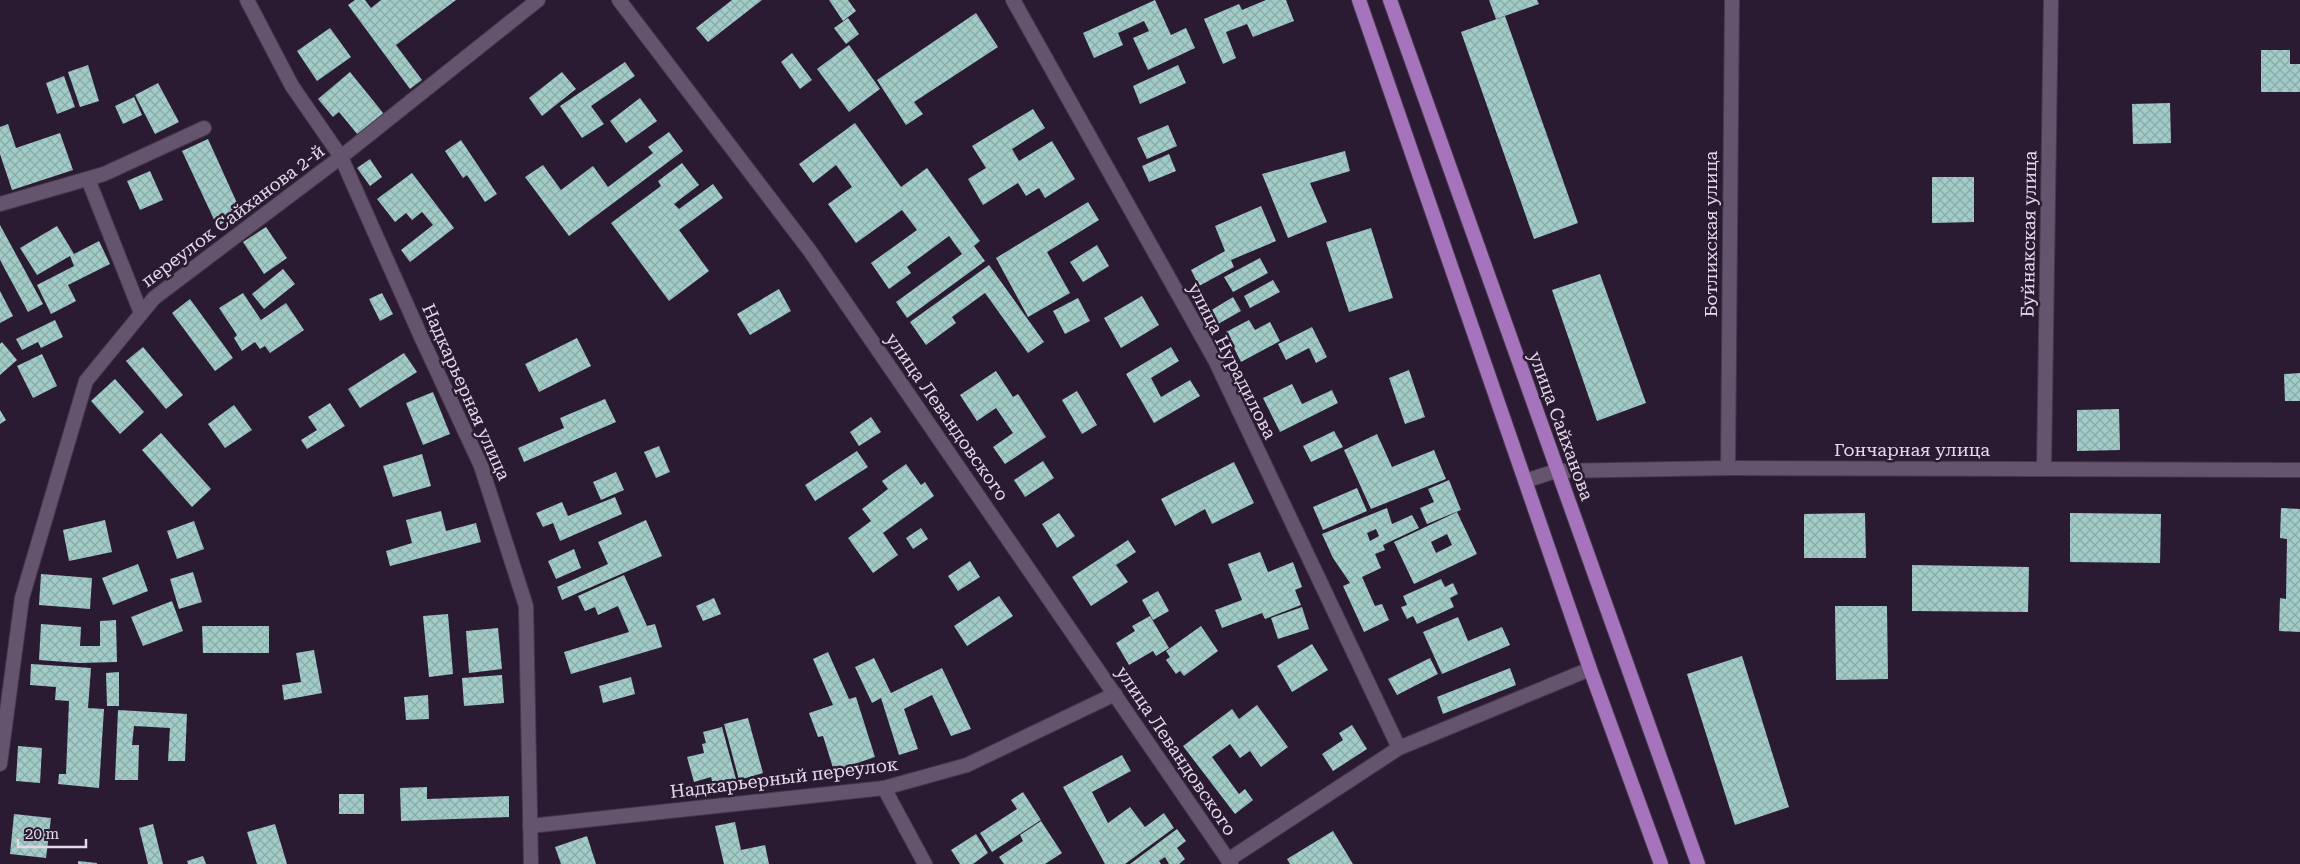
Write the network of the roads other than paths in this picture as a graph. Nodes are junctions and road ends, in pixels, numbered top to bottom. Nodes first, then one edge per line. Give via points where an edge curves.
1 (247, 0) edge
2 (538, 0) edge
3 (619, 0) edge
4 (1013, 0) edge
5 (1359, 0) edge
6 (1390, 0) edge
7 (1732, 0) edge
8 (2051, 0) edge
9 (204, 128) dead end
10 (341, 157) junction
11 (88, 179) junction
12 (0, 204) edge
13 (141, 313) junction
14 (1728, 468) junction
15 (2044, 468) junction
16 (2300, 470) edge
17 (1556, 471) junction
18 (1525, 481) junction
19 (1590, 669) junction
20 (1115, 694) junction
21 (1399, 748) junction
22 (0, 764) edge
23 (884, 788) junction
24 (530, 826) junction
25 (1229, 862) edge
26 (531, 864) edge
27 (925, 864) edge
28 (1661, 864) edge
29 (1698, 864) edge

1 - 10 street, Надкарьерная улица via 292,86
2 - 10 street, переулок Сайханова 2-й
3 - 20 street, улица Левандовского via 810,251
4 - 21 street, улица Нурадилова via 1214,360
5 - 18 main road
6 - 17 main road, улица Сайханова
7 - 14 street, Ботлихская улица
8 - 15 street, Буйнакская улица
9 - 11 street
10 - 13 street, переулок Сайханова 2-й via 154,298
10 - 24 street, Надкарьерная улица via 481,466 526,606
11 - 12 street
11 - 13 street
13 - 22 street, переулок Сайханова 2-й via 86,381 22,598
14 - 15 street, Гончарная улица
14 - 17 street, Гончарная улица
15 - 16 street, Гончарная улица
17 - 18 street, Гончарная улица
17 - 29 main road, улица Сайханова
18 - 19 main road
19 - 21 street
19 - 28 main road
20 - 23 street, Надкарьерный переулок via 967,765
20 - 25 street, улица Левандовского
21 - 25 street
23 - 24 street, Надкарьерный переулок
23 - 27 street
24 - 26 street, Надкарьерная улица

